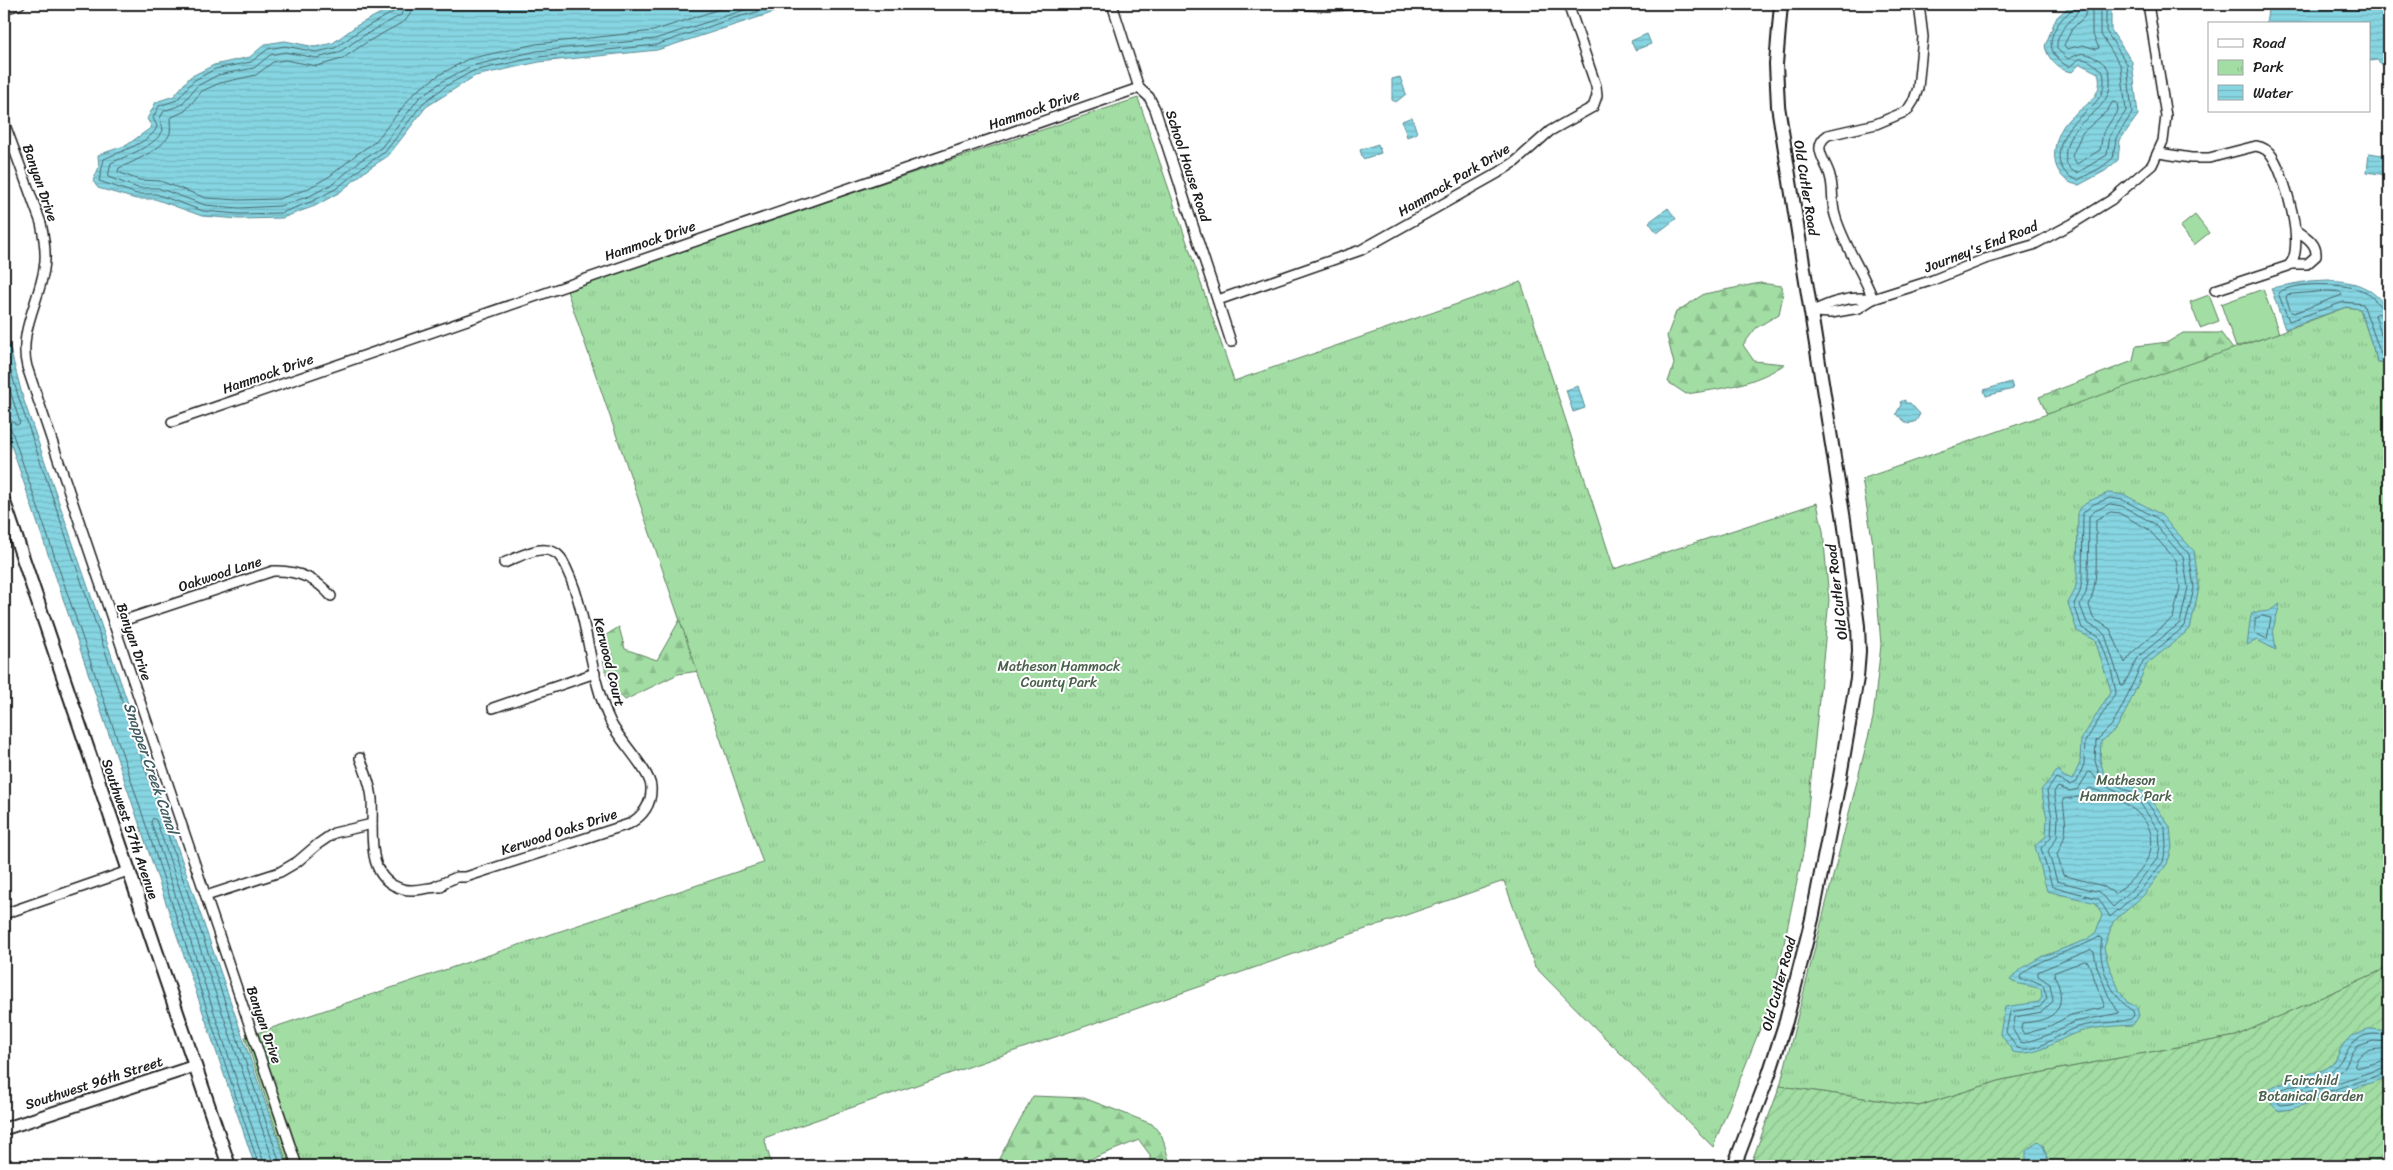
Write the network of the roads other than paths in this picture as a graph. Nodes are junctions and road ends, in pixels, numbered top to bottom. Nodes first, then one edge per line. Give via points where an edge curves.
1 (20, 4) edge
2 (1112, 4) edge
3 (1297, 4) edge
4 (1362, 4) edge
5 (1568, 4) edge
6 (1781, 4) edge
7 (1918, 4) edge
8 (2148, 4) edge
9 (4, 9) edge
10 (1139, 88) junction
11 (4, 122) edge
12 (2159, 153) junction
13 (2296, 230) junction
14 (2291, 264) junction
15 (2215, 290) dead end
16 (1873, 299) junction
17 (1218, 300) junction
18 (1812, 312) junction
19 (1231, 342) dead end
20 (172, 422) dead end
21 (4, 502) edge
22 (504, 562) dead end
23 (331, 596) dead end
24 (113, 624) junction
25 (595, 673) junction
26 (493, 708) dead end
27 (360, 758) dead end
28 (650, 800) joint
29 (372, 824) junction
30 (128, 871) junction
31 (206, 896) junction
32 (4, 914) edge
33 (195, 1066) junction
34 (4, 1129) edge
35 (229, 1166) edge
36 (297, 1166) edge
37 (1734, 1166) edge

1 - 9 street
2 - 10 street, School House Road
3 - 4 street
5 - 17 street, Hammock Park Drive via 1596,86 1593,107 1550,131 1498,173 1370,246
6 - 18 main road, Old Cutler Road via 1776,64 1778,106
7 - 16 street via 1922,37 1918,88 1907,111 1892,119 1828,135 1820,146 1831,179 1835,214
8 - 12 street, Journey's End Road via 2166,116
10 - 17 street, School House Road via 1149,97 1156,113
10 - 20 street, Hammock Drive
11 - 24 street, Banyan Drive via 41,223 44,248 43,273 27,329 26,361
12 - 13 street via 2209,158 2252,146 2265,150 2276,163
12 - 16 street, Journey's End Road via 2145,173 2111,200 2041,241
13 - 14 street via 2296,254
13 - 14 street via 2315,246 2316,256 2310,263
14 - 15 street
16 - 18 street, Journey's End Road via 1859,308 1831,313
17 - 19 street, School House Road
18 - 37 main road, Old Cutler Road via 1857,616 1858,665 1812,920 1786,1021
21 - 30 main road, Southwest 57th Avenue
22 - 25 street, Kerwood Court via 541,550 557,553 577,598
23 - 24 street, Oakwood Lane via 312,579 291,572 274,571
24 - 31 street, Banyan Drive
25 - 26 street
25 - 28 street, Kerwood Court via 610,722 647,774
27 - 29 street via 371,791
28 - 29 street, Kerwood Oaks Drive via 642,815 629,824 440,888 402,889 385,877 374,859
29 - 31 street via 334,833 280,872
30 - 32 street
30 - 33 main road, Southwest 57th Avenue
31 - 36 street, Banyan Drive
33 - 34 street, Southwest 96th Street
33 - 35 main road, Southwest 57th Avenue

